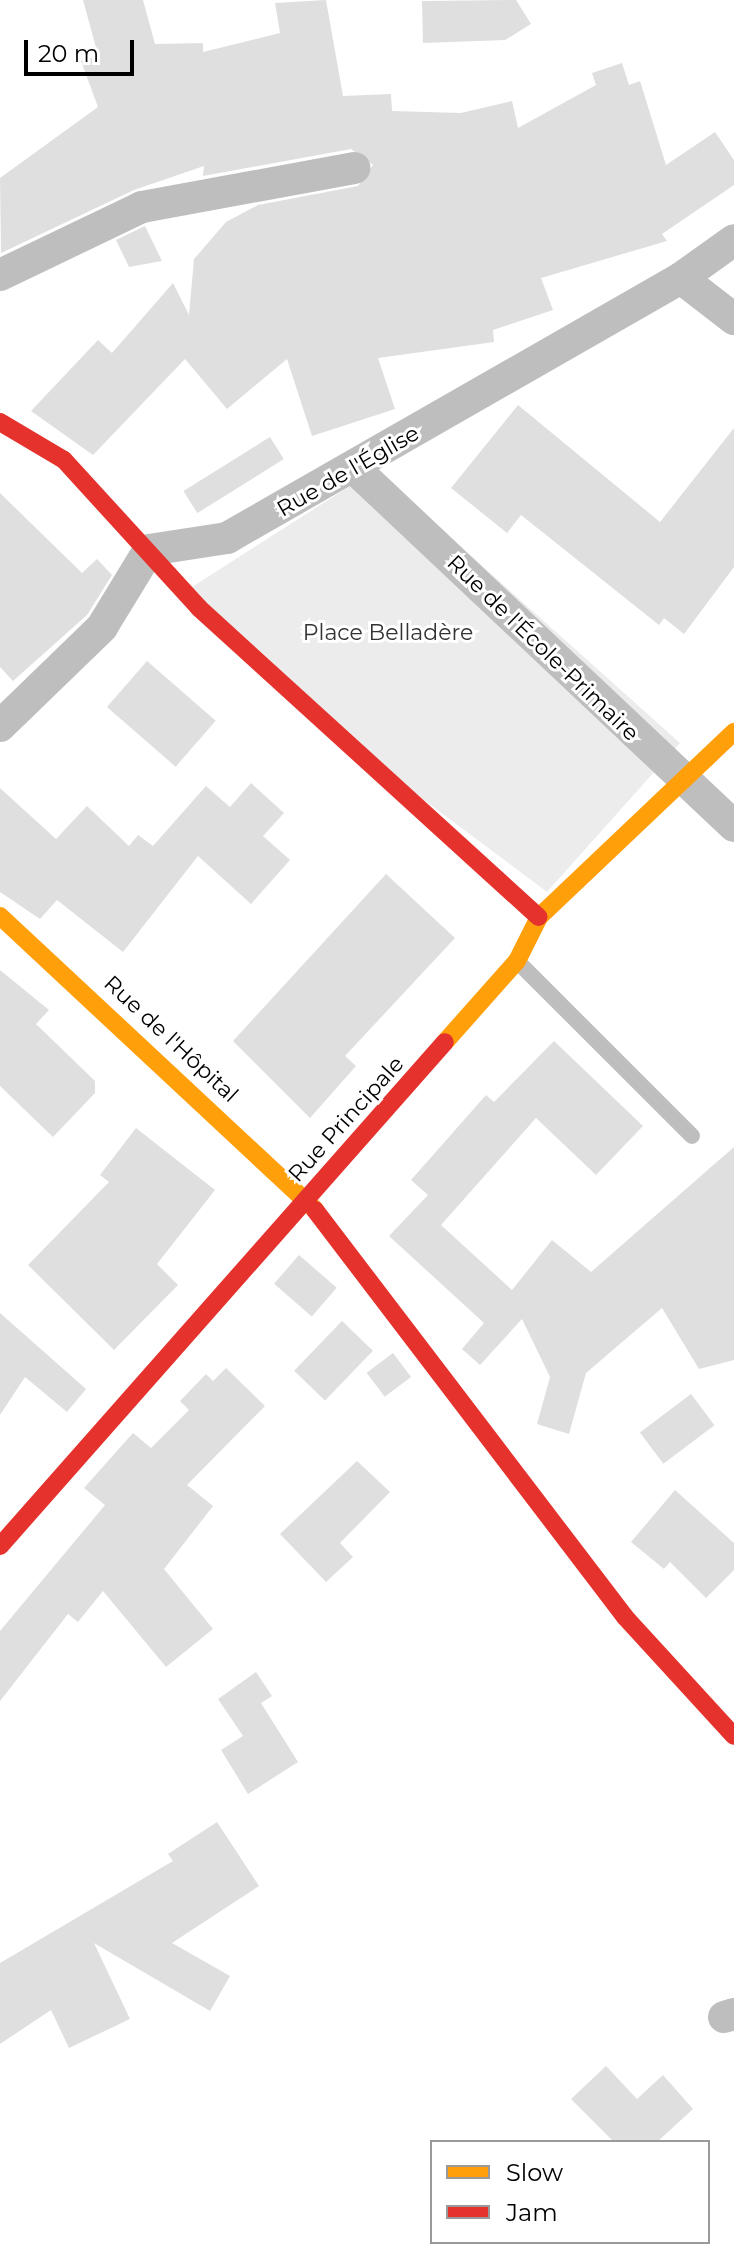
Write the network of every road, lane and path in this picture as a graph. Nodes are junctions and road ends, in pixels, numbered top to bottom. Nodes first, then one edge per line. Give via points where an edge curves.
1 (354, 168) dead end
2 (734, 240) edge
3 (0, 275) edge
4 (681, 278) junction
5 (734, 319) edge
6 (0, 422) edge
7 (354, 468) junction
8 (149, 550) junction
9 (0, 726) edge
10 (734, 732) edge
11 (686, 785) junction
12 (734, 826) edge
13 (0, 916) edge
14 (539, 917) junction
15 (517, 961) junction
16 (692, 1136) dead end
17 (307, 1199) junction
18 (0, 1546) edge
19 (734, 1736) edge

1 - 3 street via 142,207
2 - 4 street, Rue de l'Église
4 - 5 street
4 - 7 street, Rue de l'Église
6 - 8 street via 64,460
7 - 8 street, Rue de l'Église via 227,538
7 - 11 street, Rue de l'École-Primaire
8 - 9 street via 102,627
8 - 14 street via 199,608
10 - 11 street, Rue Principale
11 - 12 street, Rue de l'École-Primaire
11 - 14 street, Rue Principale
13 - 17 street, Rue de l'Hôpital
14 - 15 street, Rue Principale
15 - 16 lane
15 - 17 street, Rue Principale
17 - 18 street, Rue Principale
17 - 19 street, Rue de l'Hôpital via 625,1617

